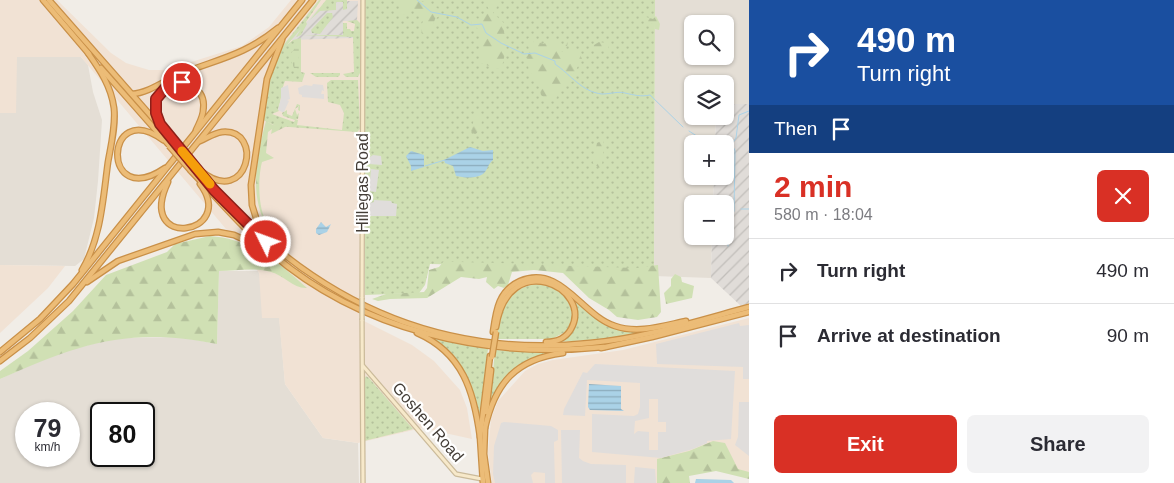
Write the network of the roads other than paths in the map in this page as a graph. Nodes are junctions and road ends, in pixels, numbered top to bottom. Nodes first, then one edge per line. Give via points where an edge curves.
1 (302, 0) edge
2 (313, 0) edge
3 (363, 0) edge
4 (45, 1) edge
5 (285, 22) junction
6 (284, 35) junction
7 (88, 53) junction
8 (132, 94) junction
9 (193, 136) junction
10 (172, 140) junction
11 (199, 142) junction
12 (169, 145) junction
13 (170, 164) junction
14 (195, 167) junction
15 (192, 171) junction
16 (171, 175) junction
17 (271, 253) junction
18 (287, 258) junction
19 (73, 284) junction
20 (80, 287) junction
21 (749, 308) edge
22 (749, 312) edge
23 (729, 313) junction
24 (400, 326) junction
25 (494, 332) junction
26 (520, 346) junction
27 (604, 347) junction
28 (0, 352) edge
29 (491, 356) junction
30 (0, 361) edge
31 (362, 366) junction
32 (484, 428) junction
33 (480, 437) junction
34 (483, 481) edge
35 (363, 483) edge
36 (488, 483) edge

1 - 5 highway
2 - 6 highway
3 - 31 main road, Hillegas Road, bridge
4 - 7 highway
4 - 8 highway
5 - 8 highway via 264,40 239,53
5 - 9 highway
6 - 11 highway
6 - 18 highway via 267,79 251,185 257,221
7 - 12 highway
7 - 19 highway via 110,90 114,128 96,238 89,258
8 - 10 highway
9 - 10 highway via 202,118 203,100 195,88 182,82 175,83 163,88 155,105 160,124
9 - 13 highway
10 - 14 highway, bridge
11 - 14 highway via 220,132 238,136 246,147 248,159 240,175 228,181 211,178
11 - 16 highway
12 - 13 highway via 150,132 135,130 120,140 116,156 122,171 136,179 151,177
12 - 15 highway, bridge
13 - 19 highway
14 - 18 highway via 253,230
15 - 16 highway via 208,196 209,205 206,217 185,229 173,227 161,214 160,200
15 - 17 highway
16 - 20 highway
17 - 20 highway via 234,234 195,234 118,261
17 - 24 highway via 334,296
18 - 26 highway via 331,287 396,319 454,336
19 - 28 highway via 40,319
20 - 30 highway via 44,325
21 - 23 highway
22 - 27 highway
23 - 25 highway via 643,330 627,329 597,317 556,282 531,278 514,284 501,298 496,309
23 - 26 highway via 617,340
24 - 27 highway via 450,340 502,348 561,351
24 - 33 highway via 433,342 457,366 474,399
25 - 26 highway via 501,305 517,287 530,282 554,285 564,292 575,310 570,331 553,342
25 - 29 highway, bridge
27 - 32 highway via 543,357 518,369 496,394
29 - 32 highway
29 - 33 highway
31 - 34 main road, Goshen Road via 456,474
31 - 35 main road, Hillegas Road
32 - 36 highway
33 - 34 highway

